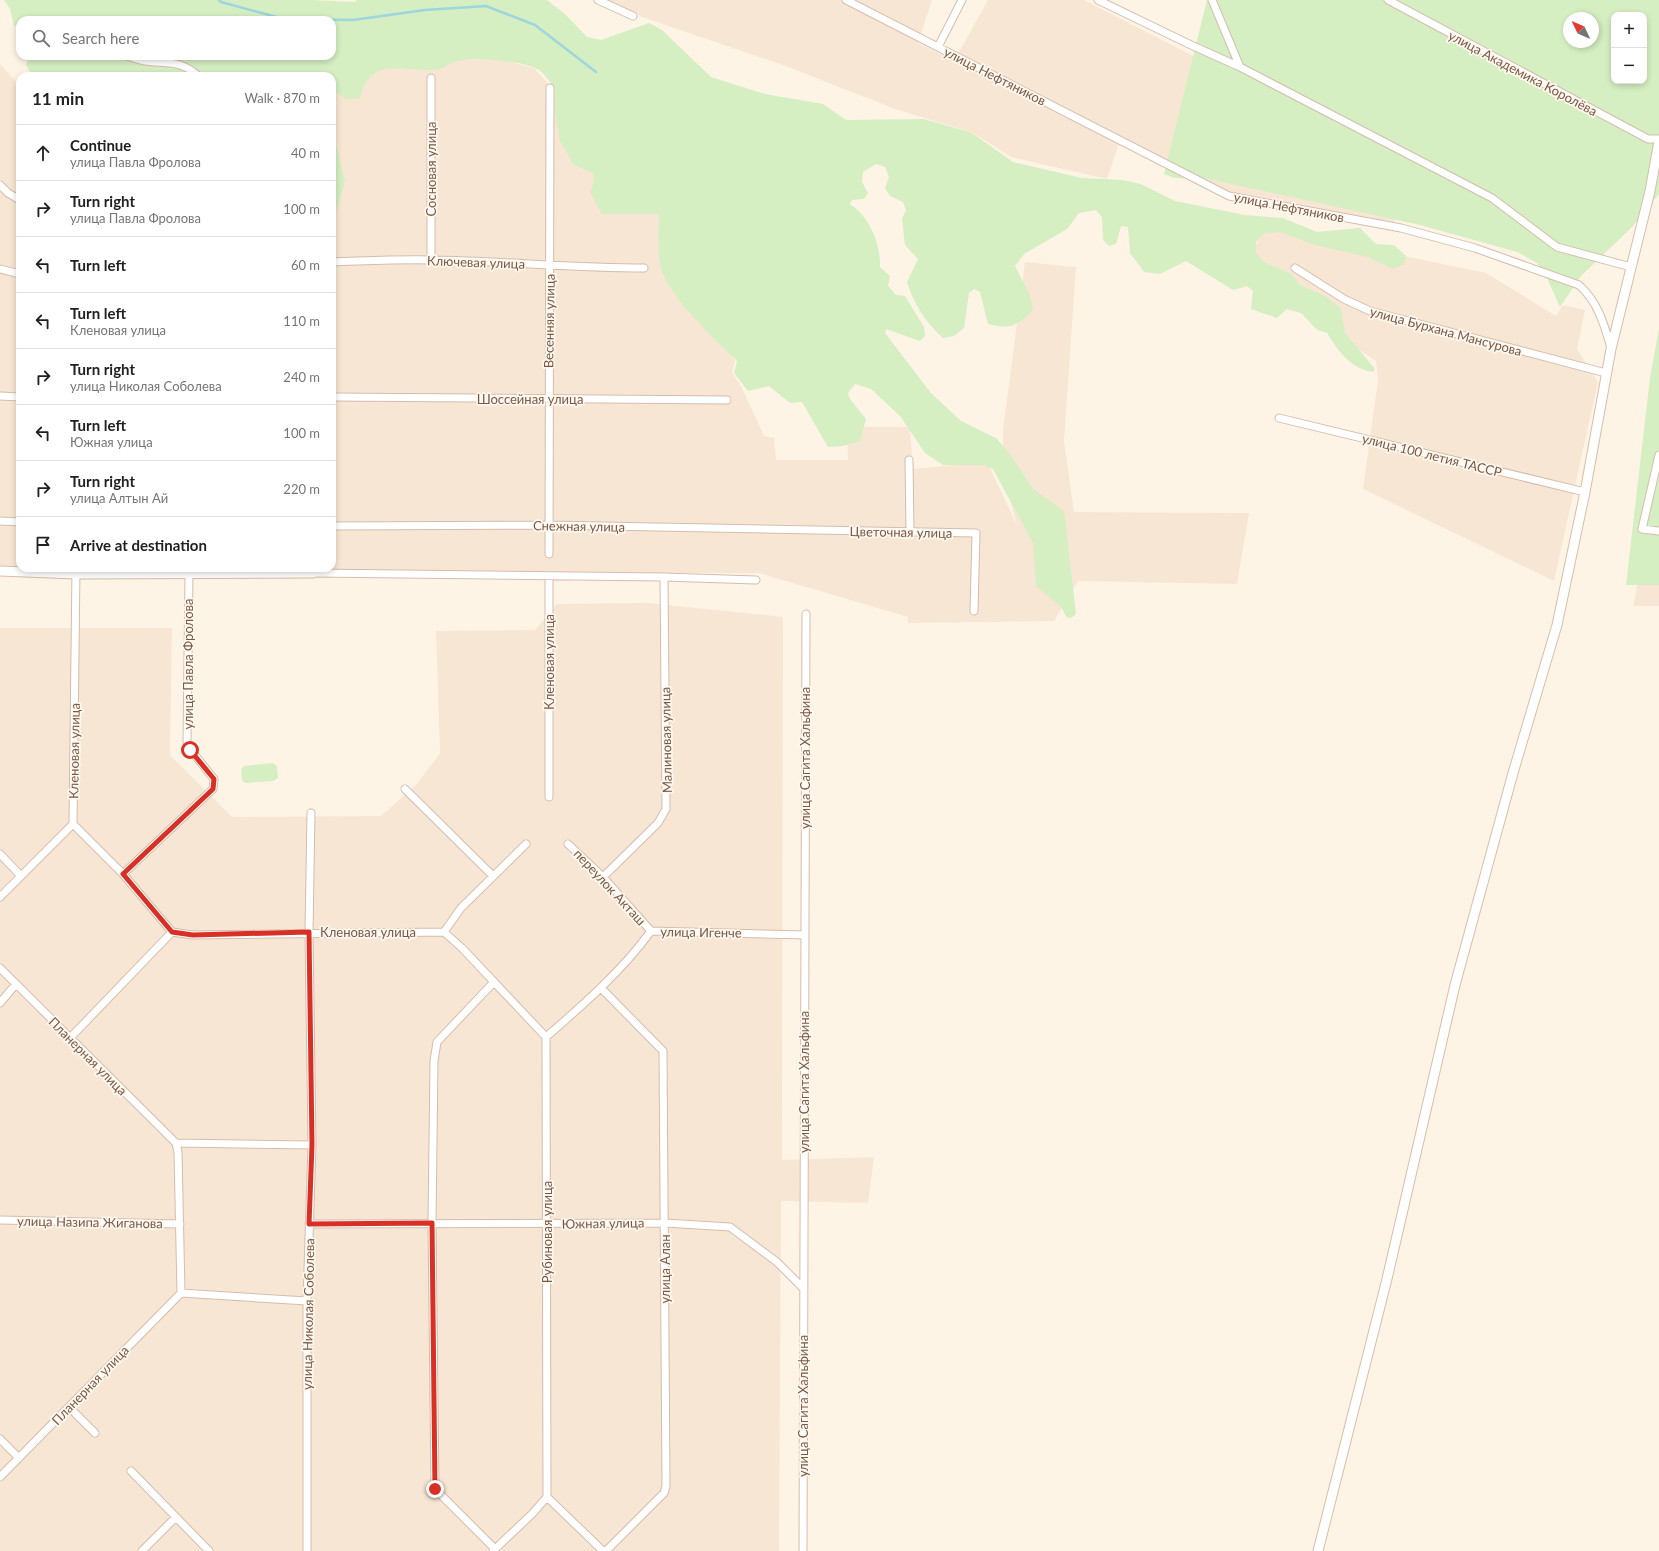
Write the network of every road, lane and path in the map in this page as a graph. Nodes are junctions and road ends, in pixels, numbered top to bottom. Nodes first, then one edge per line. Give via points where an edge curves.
1 (598, 0) edge
2 (846, 0) edge
3 (962, 0) edge
4 (1098, 0) edge
5 (1212, 0) edge
6 (1388, 0) edge
7 (633, 16) dead end
8 (938, 47) junction
9 (141, 60) edge
10 (1240, 67) junction
11 (194, 72) edge
12 (431, 78) dead end
13 (550, 88) dead end
14 (1659, 140) edge
15 (0, 185) edge
16 (16, 198) edge
17 (432, 260) junction
18 (336, 262) edge
19 (550, 264) junction
20 (1631, 267) junction
21 (644, 268) dead end
22 (1295, 268) dead end
23 (0, 269) edge
24 (16, 273) edge
25 (1611, 348) junction
26 (1606, 373) junction
27 (0, 396) edge
28 (16, 397) edge
29 (336, 397) edge
30 (548, 399) junction
31 (727, 400) dead end
32 (1279, 418) dead end
33 (1659, 455) edge
34 (909, 460) dead end
35 (1585, 492) junction
36 (0, 521) edge
37 (16, 522) edge
38 (550, 525) junction
39 (336, 526) edge
40 (827, 530) joint
41 (1659, 531) edge
42 (910, 532) junction
43 (549, 554) dead end
44 (0, 571) edge
45 (16, 571) edge
46 (76, 572) edge
47 (114, 572) edge
48 (189, 574) junction
49 (313, 574) joint
50 (549, 576) junction
51 (664, 577) junction
52 (756, 580) dead end
53 (974, 611) dead end
54 (806, 614) dead end
55 (405, 790) dead end
56 (549, 797) dead end
57 (311, 813) dead end
58 (73, 824) junction
59 (526, 844) dead end
60 (568, 844) dead end
61 (0, 854) edge
62 (123, 874) junction
63 (21, 876) junction
64 (493, 876) junction
65 (602, 877) junction
66 (0, 897) edge
67 (651, 931) junction
68 (172, 932) junction
69 (309, 932) junction
70 (444, 932) junction
71 (804, 935) junction
72 (0, 968) edge
73 (493, 983) junction
74 (16, 984) junction
75 (601, 988) junction
76 (0, 1003) edge
77 (546, 1037) junction
78 (70, 1038) junction
79 (176, 1143) junction
80 (312, 1145) junction
81 (0, 1220) edge
82 (432, 1223) junction
83 (665, 1223) junction
84 (180, 1224) junction
85 (309, 1224) junction
86 (547, 1224) junction
87 (803, 1288) junction
88 (181, 1293) junction
89 (307, 1301) junction
90 (69, 1407) junction
91 (94, 1433) dead end
92 (0, 1439) edge
93 (19, 1458) junction
94 (131, 1471) dead end
95 (0, 1478) edge
96 (547, 1497) junction
97 (176, 1517) junction
98 (494, 1550) edge
99 (142, 1551) edge
100 (209, 1551) edge
101 (307, 1551) edge
102 (603, 1551) edge
103 (606, 1551) edge
104 (803, 1551) edge
105 (1318, 1551) edge

1 - 7 street
2 - 8 street, улица Нефтяников
3 - 8 street
4 - 10 street
5 - 10 street
6 - 14 street, улица Академика Королёва via 1615,122 1648,139
8 - 25 street, улица Нефтяников via 1229,196 1401,228 1475,248 1579,285 1588,294 1601,316
9 - 11 street via 180,64
10 - 20 street via 1492,198 1557,247
12 - 17 street, Сосновая улица
13 - 19 street, Весенняя улица
14 - 20 street via 1650,191
15 - 16 street
17 - 18 street, Ключевая улица
17 - 19 street, Ключевая улица
19 - 21 street, Ключевая улица
19 - 30 street, Весенняя улица
20 - 25 street
22 - 26 street, улица Бурхана Мансурова via 1344,299 1370,311
23 - 24 street
25 - 26 street
26 - 35 street
27 - 28 street
29 - 30 street, Шоссейная улица
30 - 31 street, Шоссейная улица
30 - 38 street, Весенняя улица
32 - 35 street, улица 100 летия ТАССР
33 - 41 street via 1642,529
34 - 42 street
35 - 105 street via 1557,625 1455,985 1387,1279
36 - 37 street
38 - 39 street, Снежная улица
38 - 40 street, Снежная улица
38 - 43 street, Весенняя улица
40 - 42 street, Цветочная улица
42 - 53 street, Цветочная улица via 976,533
44 - 45 street
46 - 58 street, Кленовая улица
47 - 48 street
48 - 49 street
48 - 62 street, улица Павла Фролова via 187,742 190,750 214,779 213,789
49 - 50 street
50 - 51 street
50 - 56 street, Кленовая улица
51 - 52 street
51 - 65 street, Малиновая улица via 666,809 658,823
54 - 71 street, улица Сагита Хальфина
55 - 64 street
57 - 69 street, улица Николая Соболева
58 - 62 street
58 - 63 street
59 - 64 street
60 - 65 street, переулок Акташ
61 - 63 street
62 - 68 street
63 - 66 street
64 - 70 street via 461,908
65 - 67 street, переулок Акташ
67 - 71 street, улица Игенче
67 - 75 street, улица Игенче via 639,948
68 - 69 street, Кленовая улица via 193,935
68 - 78 street
69 - 70 street, Кленовая улица
69 - 80 street, улица Николая Соболева
70 - 73 street
71 - 87 street, улица Сагита Хальфина
72 - 74 street, Планерная улица
73 - 77 street
73 - 82 street via 437,1042 434,1061
74 - 76 street
74 - 78 street, Планерная улица
75 - 77 street, улица Игенче
75 - 83 street, улица Алан via 663,1051
77 - 86 street, Рубиновая улица
78 - 79 street, Планерная улица
79 - 80 street
79 - 84 street
80 - 85 street, улица Николая Соболева
81 - 84 street, улица Назипа Жиганова
82 - 85 street, Южная улица
82 - 86 street, Южная улица
82 - 98 street via 435,1489
83 - 86 street, Южная улица
83 - 87 street, Южная улица via 730,1227 777,1262
83 - 103 street, улица Алан via 666,1486 664,1493
84 - 88 street
85 - 89 street, улица Николая Соболева
86 - 96 street, Рубиновая улица
87 - 104 street, улица Сагита Хальфина
88 - 89 street
88 - 90 street, Планерная улица
89 - 101 street, улица Николая Соболева
90 - 91 street
90 - 93 street, Планерная улица
92 - 93 street
93 - 95 street, Планерная улица
94 - 97 street
96 - 98 street
96 - 102 street
97 - 99 street
97 - 100 street

